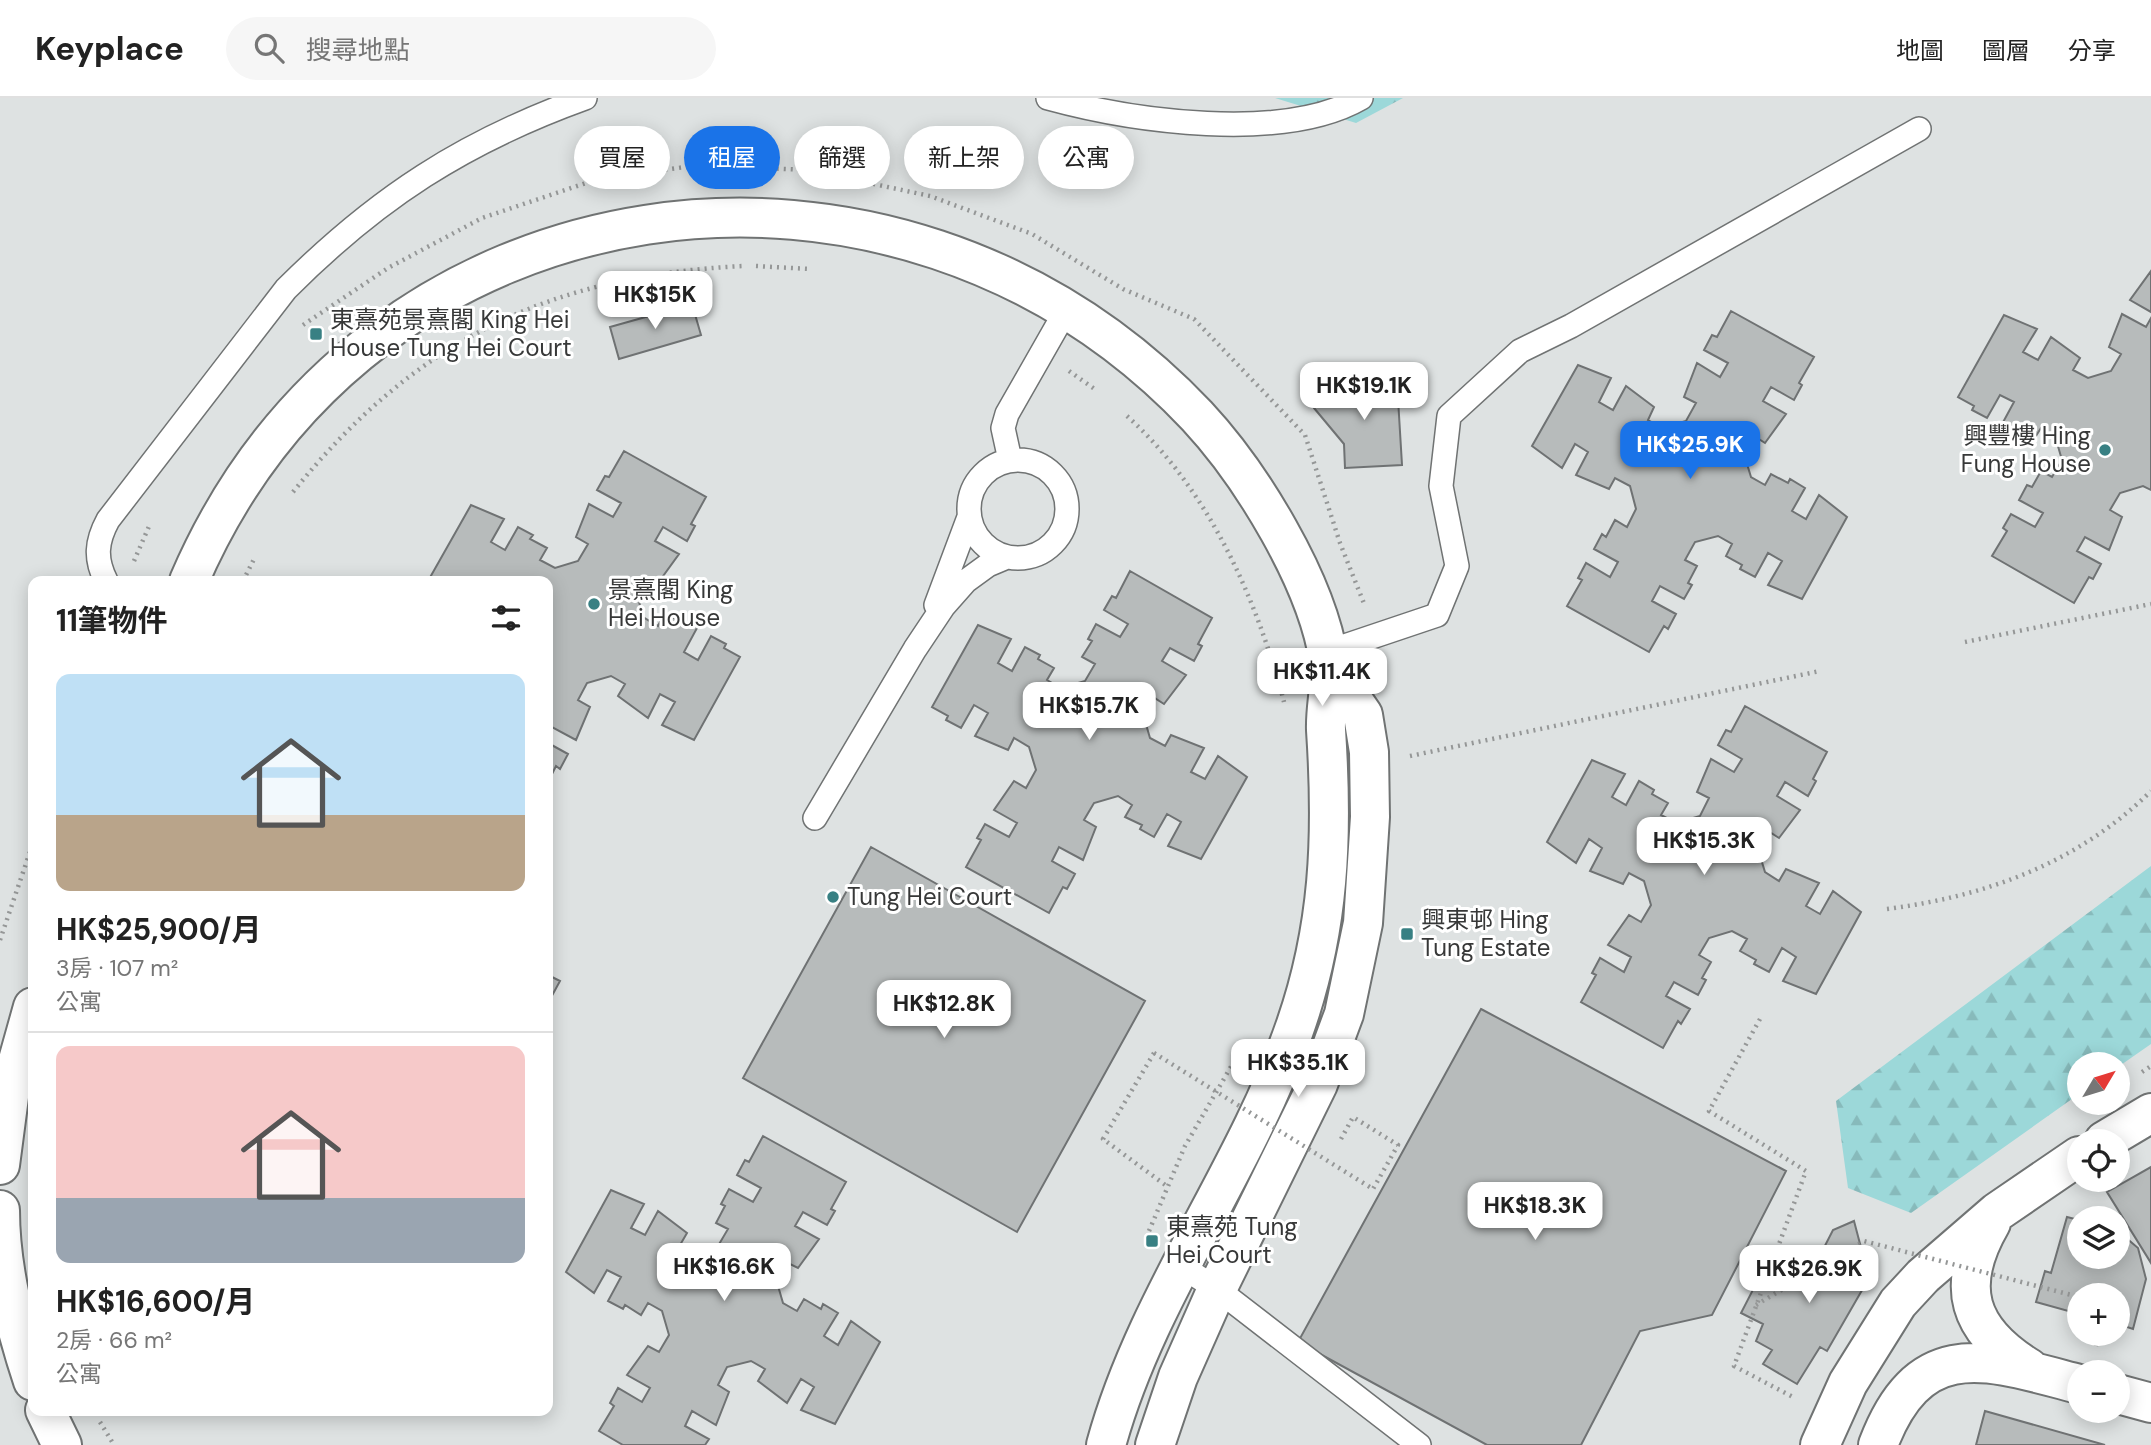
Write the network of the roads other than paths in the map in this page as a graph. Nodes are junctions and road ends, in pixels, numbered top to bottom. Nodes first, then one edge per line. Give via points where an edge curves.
1 (585, 98) edge
2 (1048, 98) edge
3 (1361, 98) edge
4 (1919, 129) dead end
5 (1068, 307) junction
6 (1010, 460) junction
7 (969, 517) junction
8 (1007, 557) junction
9 (104, 576) edge
10 (191, 576) edge
11 (915, 649) junction
12 (1329, 660) junction
13 (815, 818) dead end
14 (28, 1025) edge
15 (2151, 1113) edge
16 (2124, 1129) edge
17 (2067, 1164) edge
18 (0, 1165) edge
19 (0, 1210) edge
20 (1997, 1212) junction
21 (1181, 1266) junction
22 (1217, 1289) junction
23 (28, 1366) edge
24 (2037, 1373) junction
25 (2067, 1381) edge
26 (2130, 1397) edge
27 (2151, 1403) edge
28 (48, 1416) edge
29 (62, 1445) edge
30 (1106, 1445) edge
31 (1155, 1445) edge
32 (1419, 1445) edge
33 (1821, 1445) edge
34 (1878, 1445) edge

1 - 9 lane via 512,126 411,182 320,255 286,289 108,520 97,545
2 - 3 lane via 1162,119 1217,123 1311,119
4 - 12 lane via 1520,351 1449,416 1441,486 1457,566 1437,615 1376,634
5 - 6 lane via 1007,414 1003,428
5 - 10 street via 963,255 855,225 705,215 660,218 571,238 443,293 401,319 334,372 246,476 219,518
5 - 12 street via 1148,367 1229,454 1297,568
6 - 7 lane via 982,474 968,501
6 - 8 lane via 1026,459 1054,474 1063,487 1068,519 1052,546 1038,555
7 - 8 lane via 982,543
7 - 11 lane
8 - 11 lane via 966,581
11 - 13 lane
12 - 21 street via 1325,721 1331,810 1329,871 1310,978 1275,1079
12 - 22 street via 1363,715 1369,752 1363,923 1344,1014 1318,1084
14 - 18 street via 10,1089
15 - 16 street
17 - 20 street
19 - 23 street via 7,1282
20 - 24 street via 1971,1269 1970,1301 1993,1341
20 - 33 street via 1898,1303 1848,1383
21 - 22 lane
21 - 30 street via 1139,1354
22 - 31 street via 1178,1377
22 - 32 lane
24 - 25 street
24 - 34 street via 1979,1362 1935,1369 1903,1396
26 - 27 street
28 - 29 street

